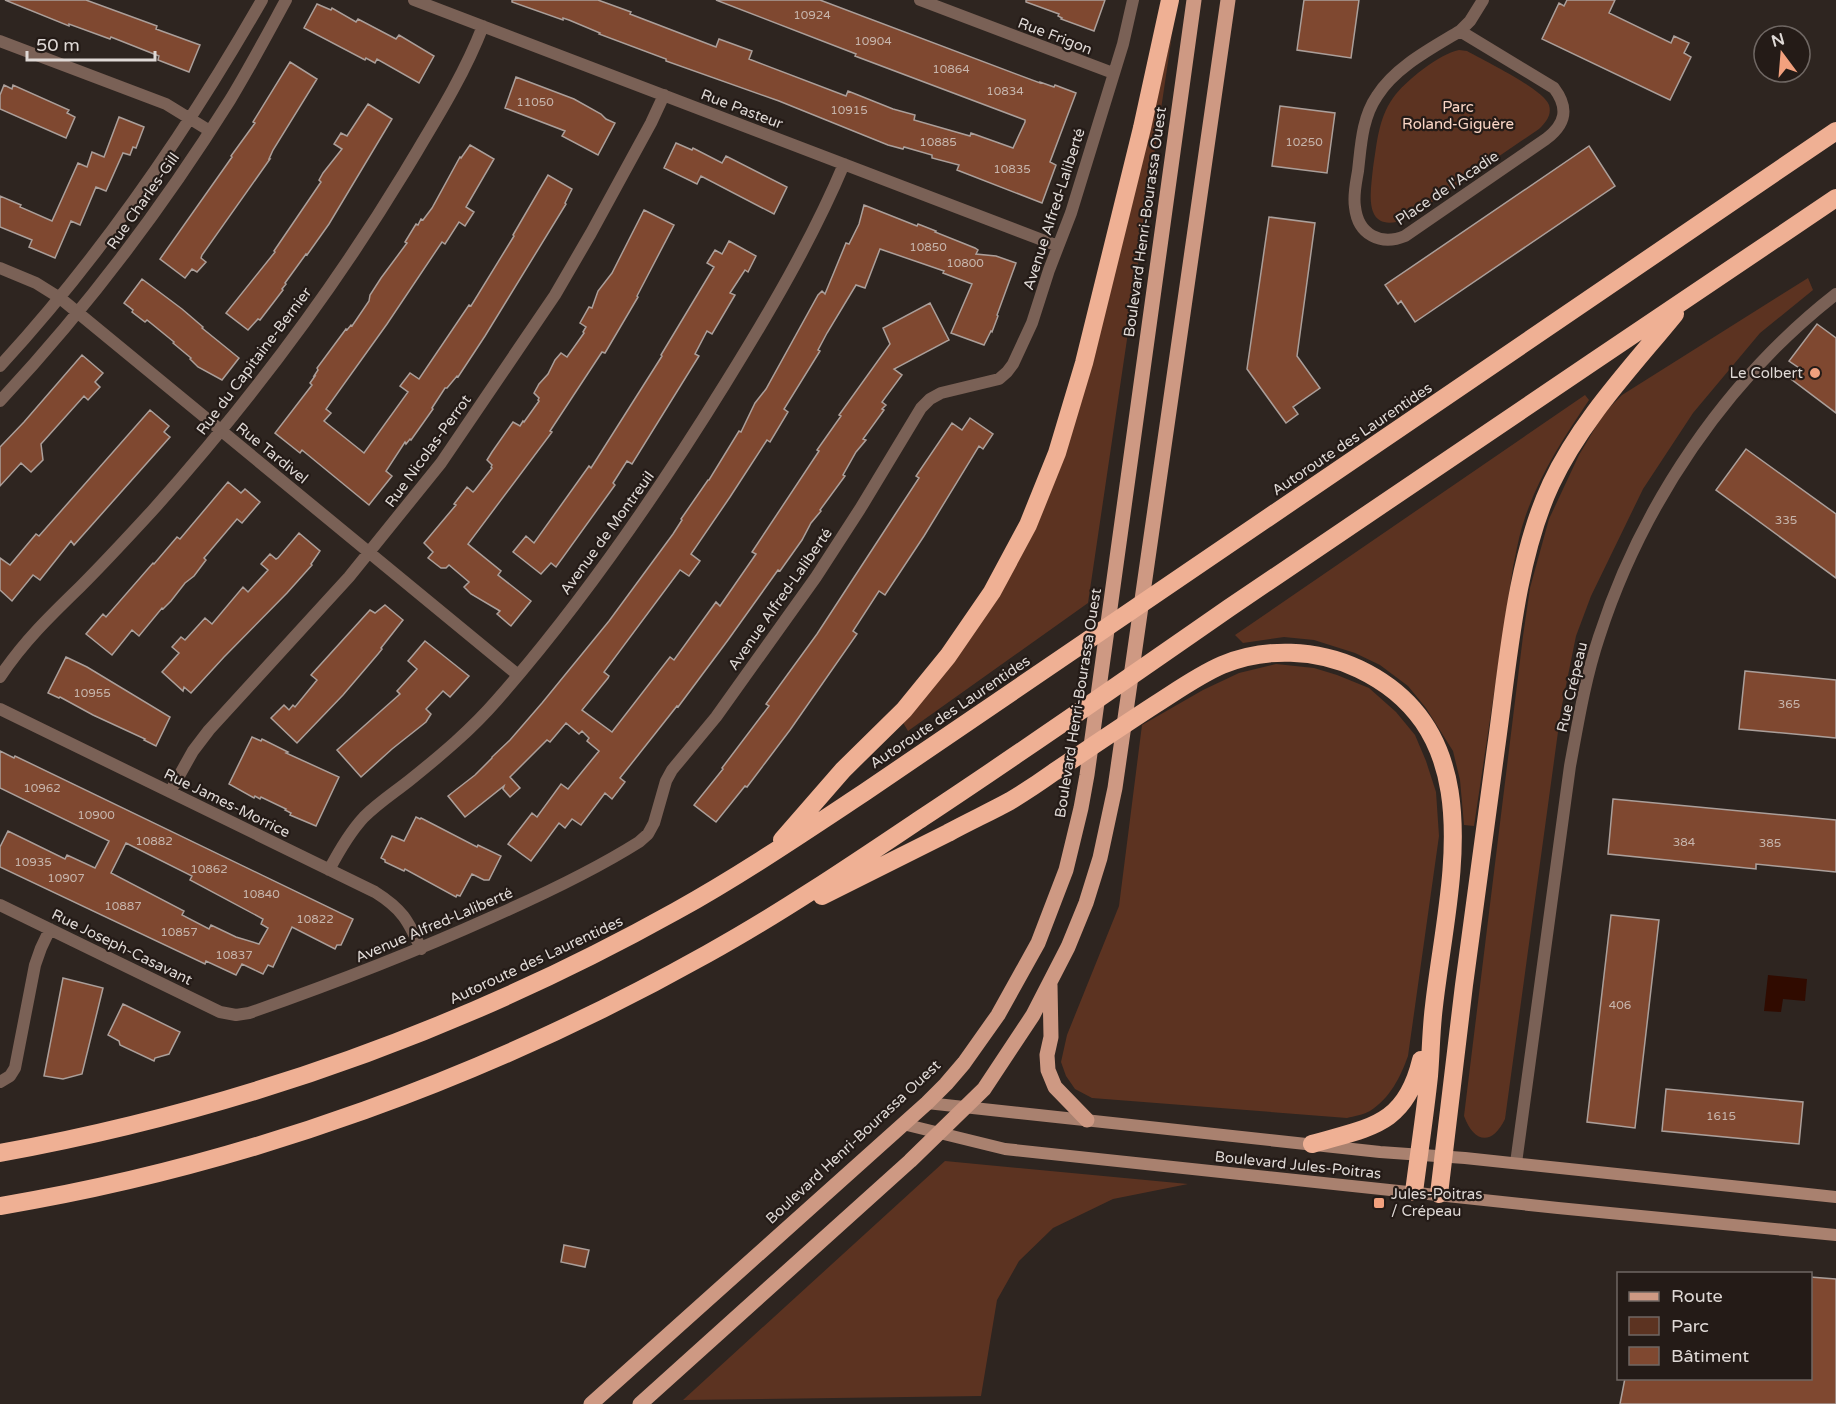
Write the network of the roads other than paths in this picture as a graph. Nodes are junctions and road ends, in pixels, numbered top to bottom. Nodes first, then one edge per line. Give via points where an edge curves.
1 (262, 0) edge
2 (286, 0) edge
3 (414, 0) edge
4 (920, 0) edge
5 (1133, 0) edge
6 (1170, 0) edge
7 (1194, 0) edge
8 (1228, 0) edge
9 (1483, 0) edge
10 (483, 26) junction
11 (1460, 31) junction
12 (0, 41) edge
13 (1113, 73) junction
14 (664, 95) junction
15 (191, 118) junction
16 (210, 131) junction
17 (1836, 131) edge
18 (844, 164) junction
19 (1836, 198) edge
20 (1058, 246) junction
21 (0, 268) edge
22 (1836, 294) edge
23 (60, 298) junction
24 (1688, 298) junction
25 (78, 313) junction
26 (0, 366) edge
27 (0, 401) edge
28 (221, 431) junction
29 (370, 552) junction
30 (518, 675) junction
31 (0, 677) edge
32 (0, 709) edge
33 (170, 792) junction
34 (767, 857) junction
35 (329, 870) junction
36 (0, 905) edge
37 (50, 929) junction
38 (421, 949) junction
39 (708, 954) junction
40 (1050, 985) junction
41 (1434, 1006) junction
42 (231, 1015) joint
43 (0, 1082) edge
44 (927, 1103) junction
45 (967, 1108) junction
46 (1087, 1120) junction
47 (903, 1124) junction
48 (940, 1134) junction
49 (1312, 1144) junction
50 (0, 1153) edge
51 (1419, 1156) junction
52 (1444, 1156) junction
53 (1516, 1163) junction
54 (1414, 1192) junction
55 (1439, 1194) junction
56 (1836, 1197) edge
57 (0, 1206) edge
58 (1836, 1235) edge
59 (591, 1404) edge
60 (640, 1404) edge

1 - 15 street, Rue Charles-Gill
2 - 16 street, Rue Charles-Gill
3 - 10 street, Rue Pasteur
4 - 13 street, Rue Frigon
5 - 13 street, Avenue Alfred-Laliberté
6 - 34 highway via 1084,363 1057,453 1028,525 992,592 948,656 904,710 843,770
7 - 44 main road, Boulevard Henri-Bourassa Ouest via 1078,822 1066,870 1038,943 1014,989 981,1040
8 - 40 main road via 1108,823 1077,926
9 - 11 street, Place de l'Acadie
10 - 14 street, Rue Pasteur
10 - 28 street, Rue du Capitaine-Bernier via 437,117 379,213 299,330
11 - 11 street, Place de l'Acadie via 1403,68 1383,87 1368,112 1362,132 1355,207 1361,225 1380,240 1405,236 1546,139 1562,120 1563,103 1554,88
12 - 15 street via 166,104
13 - 20 street, Avenue Alfred-Laliberté
14 - 18 street, Rue Pasteur
14 - 29 street, Rue Nicolas-Perrot via 591,233 536,324 441,463
15 - 16 street
15 - 23 street, Rue Charles-Gill via 136,199
16 - 25 street, Rue Charles-Gill via 156,212
17 - 34 highway, Autoroute des Laurentides
18 - 20 street, Rue Pasteur
18 - 30 street, Avenue de Montreuil via 788,277 697,430 608,561
19 - 24 highway
20 - 38 street, Avenue Alfred-Laliberté via 1032,323 1011,369 994,381 940,393 921,408 806,592 716,717 672,770 648,834 549,891
21 - 23 street, Rue Tardivel
22 - 53 street, Rue Crépeau via 1760,364 1710,422 1646,525 1599,636 1580,706 1570,766
23 - 25 street, Rue Tardivel
23 - 26 street, Rue Charles-Gill
24 - 39 highway via 971,786
24 - 52 highway via 1579,434 1551,483 1534,528 1510,644
25 - 27 street, Rue Charles-Gill
25 - 28 street, Rue Tardivel
28 - 29 street, Rue Tardivel
28 - 31 street, Rue du Capitaine-Bernier via 119,547 30,636
29 - 30 street, Rue Tardivel
29 - 33 street, Rue Nicolas-Perrot via 209,730
30 - 35 street, Avenue de Montreuil via 463,735 365,816
32 - 33 street, Rue James-Morrice
33 - 35 street, Rue James-Morrice
34 - 50 highway, Autoroute des Laurentides via 570,966 411,1036 201,1107
35 - 38 street, Rue James-Morrice via 395,905
36 - 37 street, Rue Joseph-Casavant
37 - 42 street, Rue Joseph-Casavant
37 - 43 street via 35,965 15,1068
38 - 42 street, Avenue Alfred-Laliberté via 272,1005
39 - 41 highway via 1011,801 1213,669 1258,655 1296,653 1350,665 1386,685 1420,719 1441,758 1452,802 1453,848
39 - 57 highway via 561,1029 362,1111 185,1166
40 - 45 main road via 993,1077
40 - 46 main road via 1048,1070 1055,1087
41 - 49 highway via 1415,1084 1400,1107 1373,1125
41 - 51 highway
44 - 45 street, Boulevard Jules-Poitras
44 - 47 main road, Boulevard Henri-Bourassa Ouest
45 - 46 street, Boulevard Jules-Poitras
45 - 48 main road
46 - 49 street, Boulevard Jules-Poitras
47 - 48 street, Boulevard Jules-Poitras
47 - 59 main road, Boulevard Henri-Bourassa Ouest
48 - 54 street, Boulevard Jules-Poitras via 1005,1149
48 - 60 main road
49 - 51 street, Boulevard Jules-Poitras
51 - 52 street, Boulevard Jules-Poitras
51 - 54 highway
52 - 53 street, Boulevard Jules-Poitras
52 - 55 highway
53 - 56 street, Boulevard Jules-Poitras
54 - 55 street, Boulevard Jules-Poitras
55 - 58 street, Boulevard Jules-Poitras

